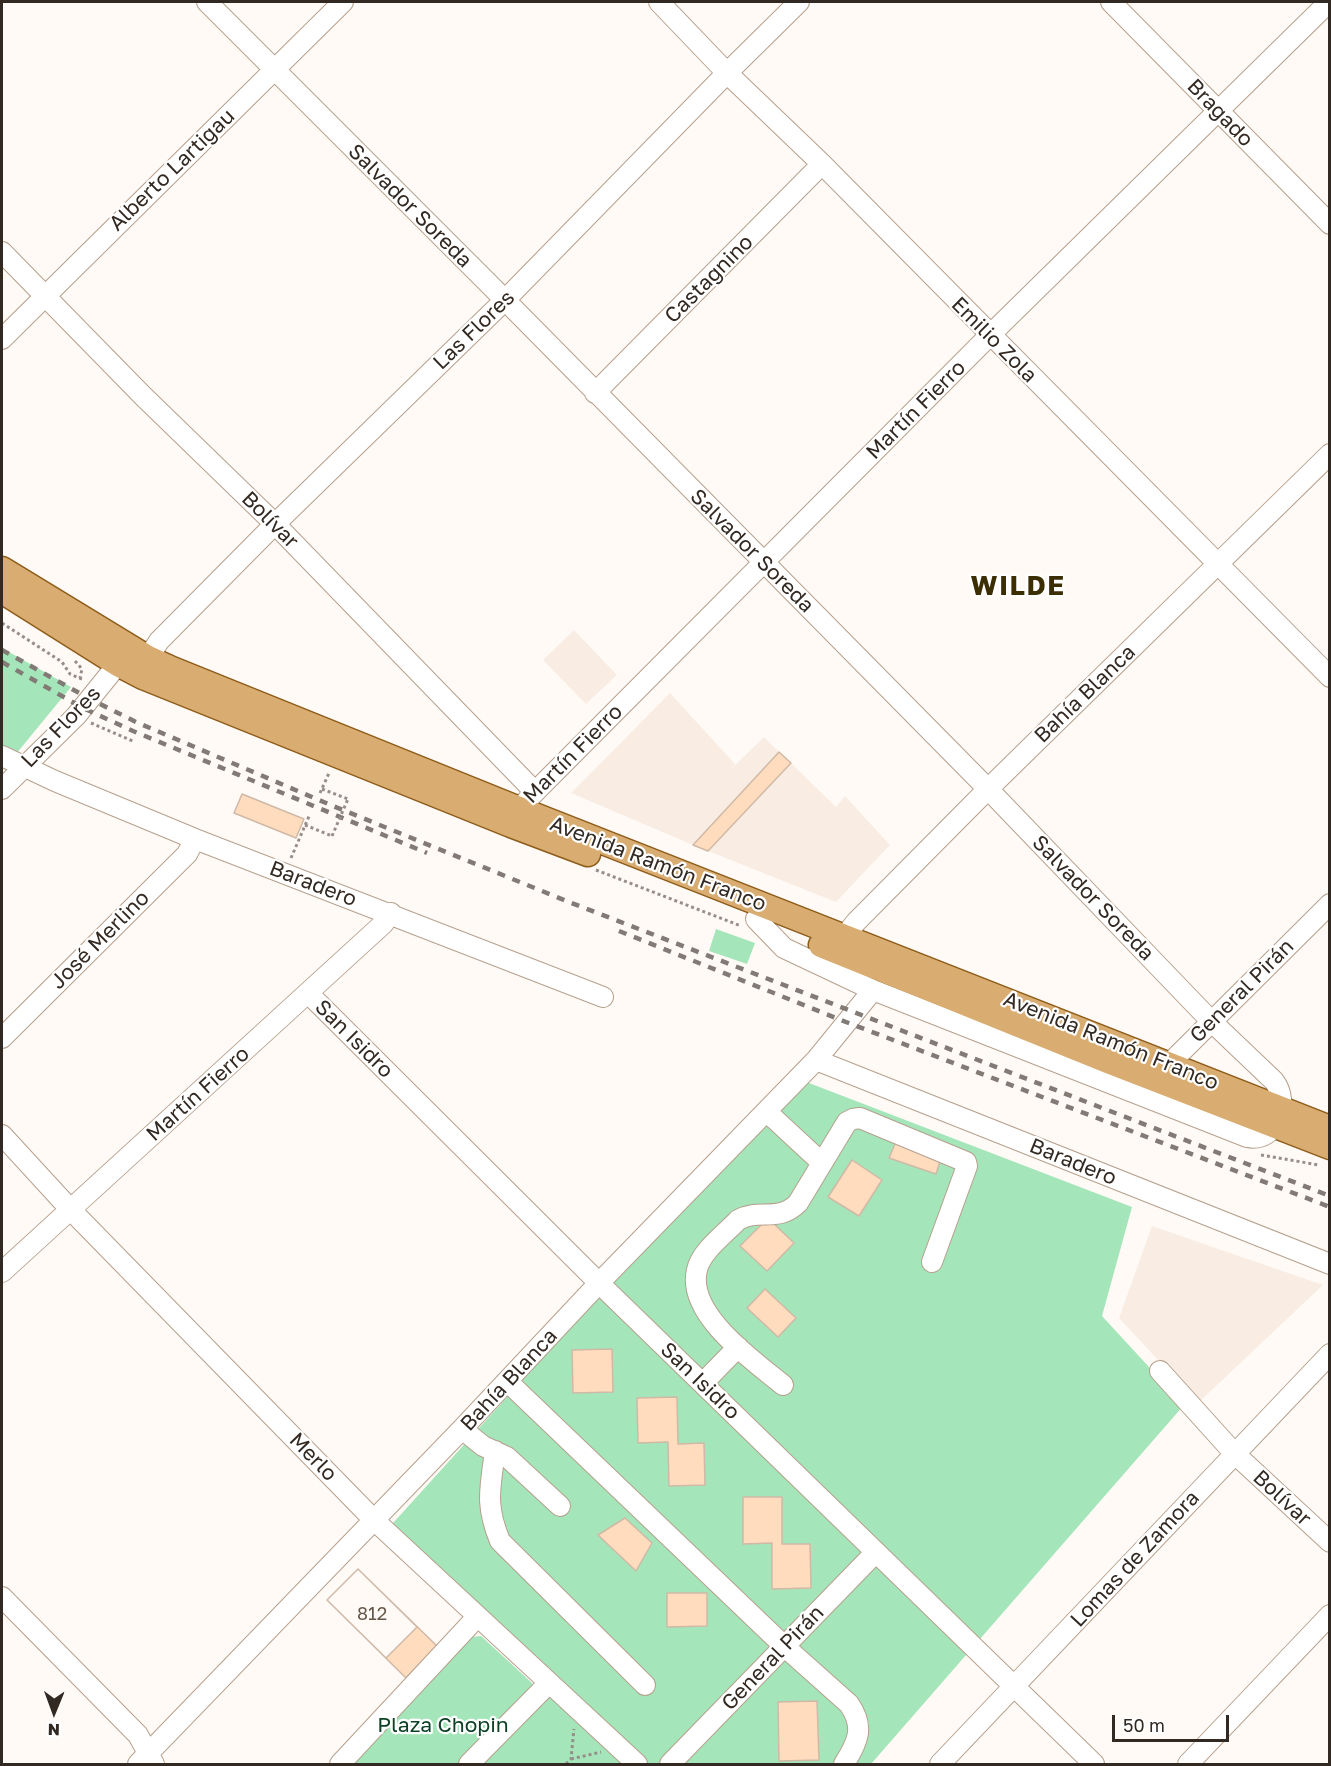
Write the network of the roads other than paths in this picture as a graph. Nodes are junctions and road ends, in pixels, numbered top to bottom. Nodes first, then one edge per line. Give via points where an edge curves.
1 (207, 2) edge
2 (343, 2) edge
3 (659, 2) edge
4 (799, 2) edge
5 (1111, 2) edge
6 (1329, 2) edge
7 (274, 71) junction
8 (727, 73) junction
9 (1218, 112) junction
10 (822, 164) junction
11 (1329, 224) edge
12 (2, 252) edge
13 (45, 294) junction
14 (505, 300) junction
15 (990, 335) junction
16 (2, 339) edge
17 (595, 393) junction
18 (1329, 454) edge
19 (275, 524) junction
20 (763, 562) junction
21 (1218, 566) junction
22 (2, 569) edge
23 (2, 591) edge
24 (148, 658) junction
25 (118, 664) junction
26 (1329, 677) edge
27 (2, 756) edge
28 (25, 766) junction
29 (2, 789) edge
30 (988, 789) junction
31 (522, 809) junction
32 (195, 839) junction
33 (1329, 904) edge
34 (391, 913) junction
35 (751, 923) junction
36 (844, 937) junction
37 (873, 990) junction
38 (309, 994) junction
39 (603, 997) dead end
40 (1212, 1021) junction
41 (2, 1038) edge
42 (816, 1060) junction
43 (1162, 1071) junction
44 (1121, 1086) junction
45 (767, 1112) junction
46 (1278, 1118) junction
47 (1329, 1128) edge
48 (2, 1135) edge
49 (1326, 1156) edge
50 (822, 1163) junction
51 (70, 1209) junction
52 (932, 1262) dead end
53 (1329, 1264) edge
54 (2, 1272) edge
55 (599, 1283) junction
56 (738, 1347) junction
57 (1329, 1354) edge
58 (1160, 1371) dead end
59 (508, 1382) junction
60 (703, 1383) junction
61 (783, 1385) dead end
62 (462, 1430) junction
63 (495, 1451) junction
64 (1234, 1453) junction
65 (560, 1506) dead end
66 (374, 1520) junction
67 (1329, 1542) edge
68 (876, 1552) junction
69 (2, 1597) edge
70 (1329, 1615) edge
71 (477, 1617) junction
72 (783, 1646) junction
73 (549, 1683) junction
74 (645, 1685) dead end
75 (1014, 1688) junction
76 (146, 1761) edge
77 (340, 1764) edge
78 (469, 1764) edge
79 (637, 1764) edge
80 (670, 1764) edge
81 (844, 1764) edge
82 (940, 1764) edge
83 (1094, 1764) edge
84 (1188, 1764) edge

1 - 7 street, Salvador Soreda
2 - 7 street, Alberto Lartigau
3 - 8 street, Emilio Zola
4 - 8 street, Las Flores
5 - 9 street, Bragado
6 - 9 street, Martín Fierro
7 - 13 street, Alberto Lartigau
7 - 14 street, Salvador Soreda
8 - 10 street, Emilio Zola
8 - 14 street, Las Flores
9 - 11 street, Bragado
9 - 15 street, Martín Fierro
10 - 15 street, Emilio Zola
10 - 17 street, Castagnino
12 - 13 street, Bolívar
13 - 16 street, Alberto Lartigau
13 - 19 street, Bolívar
14 - 17 street, Salvador Soreda
14 - 19 street, Las Flores
15 - 20 street, Martín Fierro
15 - 21 street, Emilio Zola
17 - 20 street, Salvador Soreda
18 - 21 street, Bahía Blanca
19 - 24 street, Las Flores via 159,641
19 - 31 street, Bolívar
20 - 30 street, Salvador Soreda
20 - 31 street, Martín Fierro
21 - 26 street, Emilio Zola
21 - 30 street, Bahía Blanca
22 - 24 main road, Avenida Ramón Franco
23 - 25 main road, Avenida Ramón Franco
24 - 31 main road, Avenida Ramón Franco
25 - 28 street, Las Flores via 76,716
25 - 31 main road, Avenida Ramón Franco via 162,686
27 - 28 street, Baradero
28 - 29 street, Las Flores
28 - 32 street, Baradero
30 - 36 street, Bahía Blanca
30 - 40 street, Salvador Soreda
31 - 35 main road, Avenida Ramón Franco via 634,871
31 - 36 main road, Avenida Ramón Franco
32 - 34 street, Baradero
32 - 41 street, José Merlino via 187,854
33 - 40 street, General Pirán
34 - 38 street, Martín Fierro
34 - 39 street, Baradero
35 - 37 street via 784,948
35 - 43 main road, Avenida Ramón Franco
36 - 43 main road, Avenida Ramón Franco
37 - 42 street, Bahía Blanca
37 - 44 street
38 - 51 street, Martín Fierro
38 - 55 street, San Isidro
40 - 43 street, General Pirán
40 - 46 street, Salvador Soreda via 1281,1090
42 - 45 street, Bahía Blanca
42 - 53 street, Baradero
43 - 44 street via 1136,1085
43 - 46 main road, Avenida Ramón Franco
44 - 46 street via 1256,1139 1263,1137
45 - 50 street
45 - 55 street, Bahía Blanca
46 - 47 main road, Avenida Ramón Franco
46 - 49 main road, Avenida Ramón Franco
48 - 51 street, Merlo
50 - 52 street via 847,1122 860,1118 966,1162
50 - 56 street via 791,1210 738,1220 704,1255 697,1269 697,1289 706,1312
51 - 54 street, Martín Fierro
51 - 66 street, Merlo
55 - 59 street, Bahía Blanca
55 - 60 street, San Isidro
56 - 60 street
56 - 61 street
57 - 64 street, Lomas de Zamora
58 - 64 street, Bolívar
59 - 62 street, Bahía Blanca
59 - 72 street
60 - 68 street, San Isidro
62 - 63 street
62 - 66 street, Bahía Blanca
63 - 65 street via 507,1457
63 - 74 street via 489,1500 500,1541
64 - 67 street, Bolívar
64 - 75 street, Lomas de Zamora
66 - 71 street, Merlo
66 - 76 street, Bahía Blanca
68 - 72 street, General Pirán
68 - 75 street, San Isidro
69 - 76 street via 138,1735
70 - 84 street
71 - 73 street, Merlo
71 - 77 street
72 - 80 street, General Pirán
72 - 81 street via 856,1714 858,1738
73 - 78 street
73 - 79 street, Merlo
75 - 82 street, Lomas de Zamora
75 - 83 street, San Isidro

